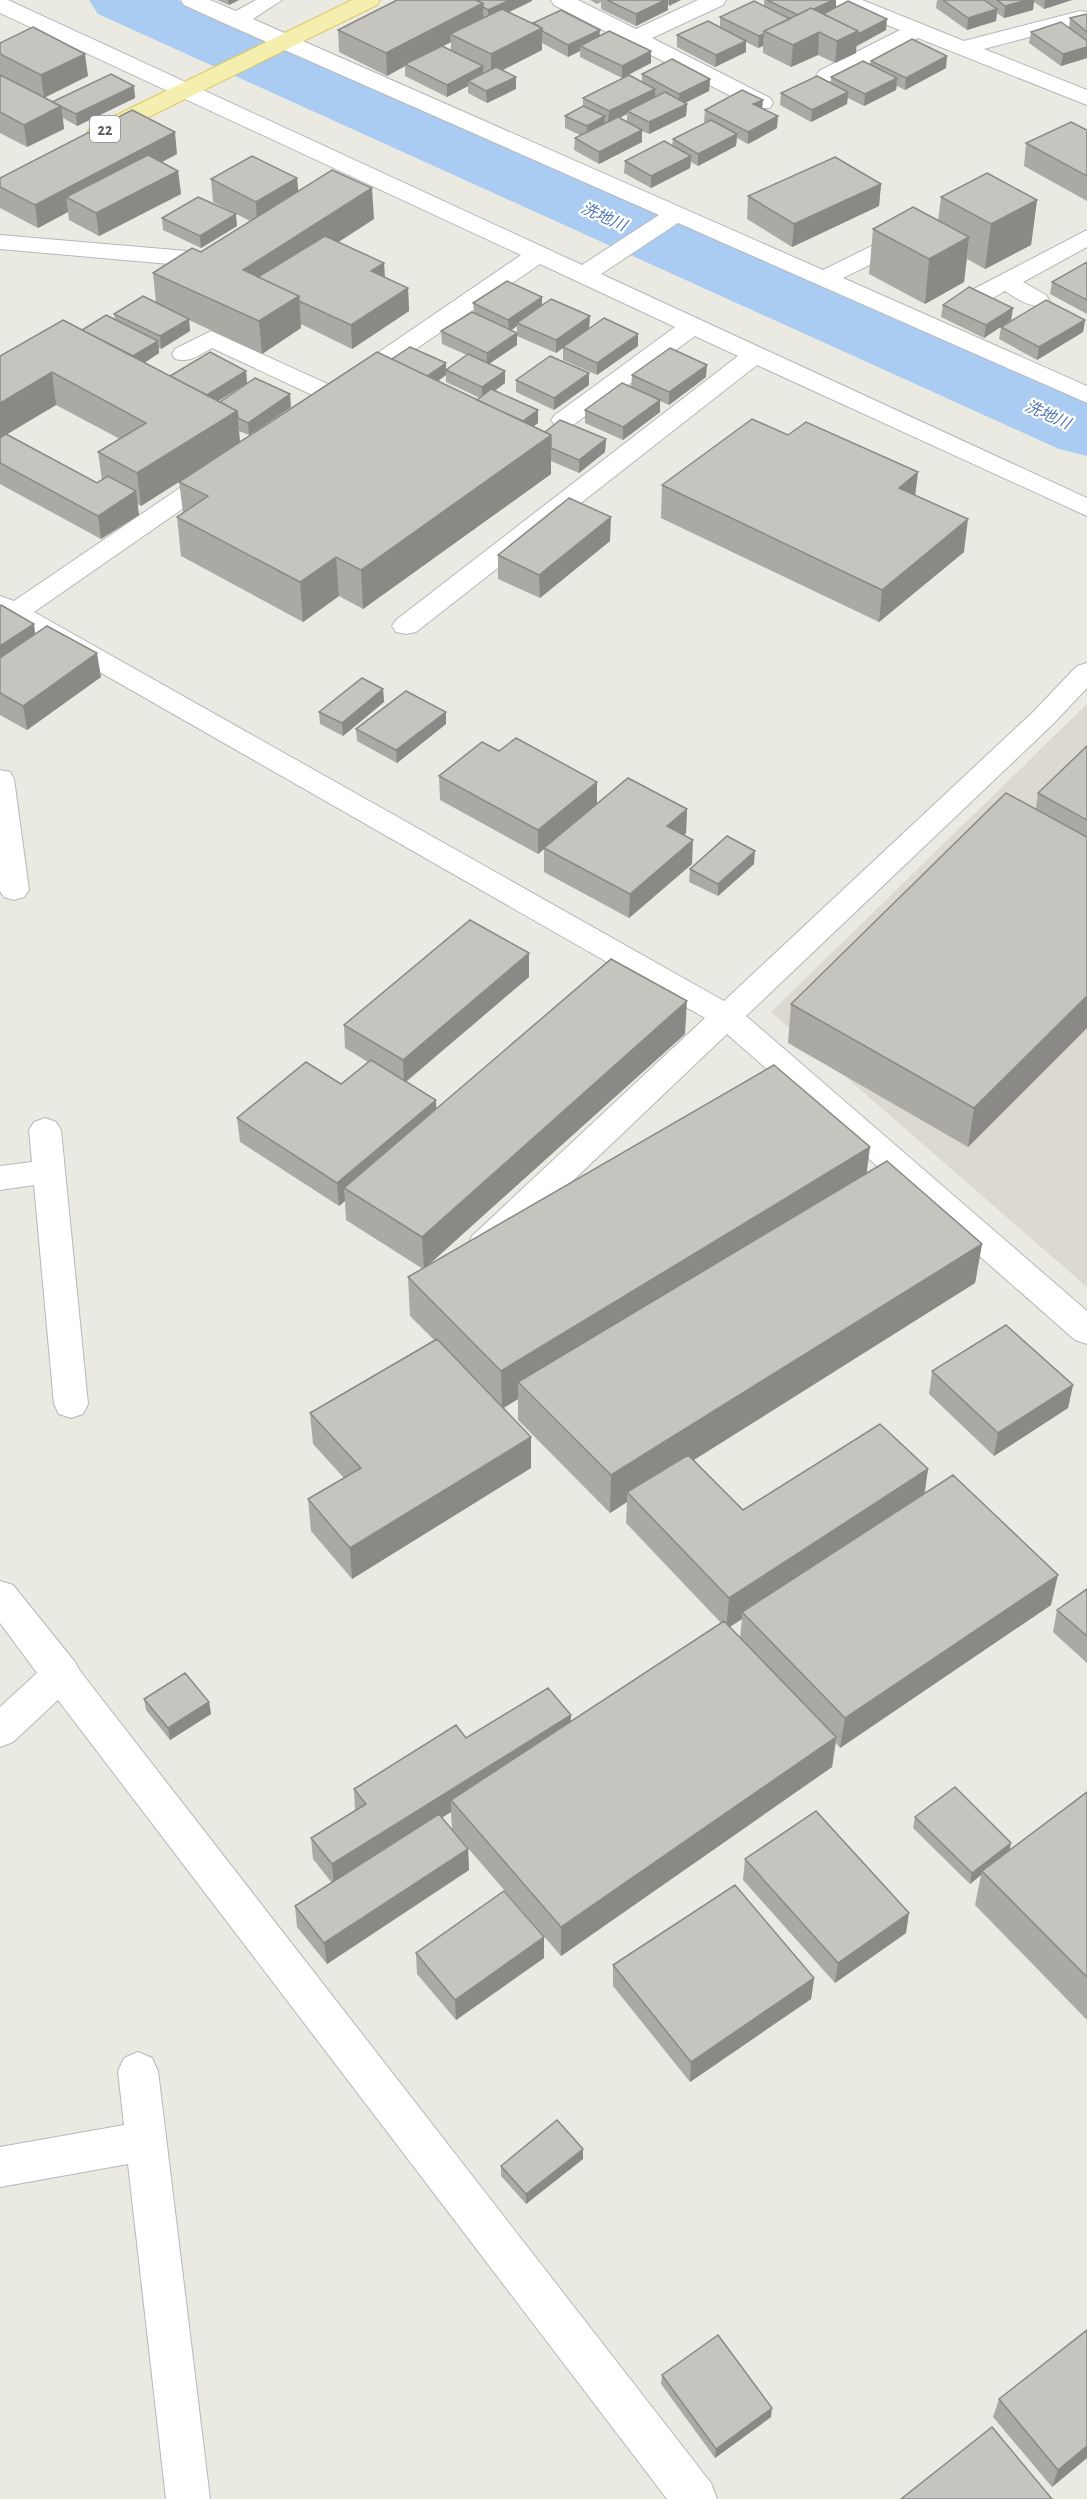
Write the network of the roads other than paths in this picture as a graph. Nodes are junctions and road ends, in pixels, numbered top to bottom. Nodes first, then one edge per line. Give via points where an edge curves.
1 (192, 0) edge
2 (271, 0) edge
3 (369, 0) edge
4 (715, 0) edge
5 (843, 0) edge
6 (557, 3) edge
7 (0, 5) edge
8 (1080, 17) edge
9 (236, 20) junction
10 (917, 30) junction
11 (635, 38) junction
12 (279, 43) junction
13 (962, 48) junction
14 (827, 76) dead end
15 (185, 90) junction
16 (739, 91) junction
17 (1087, 99) edge
18 (718, 101) edge
19 (762, 103) edge
20 (82, 141) edge
21 (670, 217) junction
22 (927, 227) edge
23 (1087, 237) edge
24 (0, 242) edge
25 (244, 243) edge
26 (537, 255) junction
27 (582, 276) junction
28 (823, 279) junction
29 (1006, 282) junction
30 (979, 296) edge
31 (1037, 300) dead end
32 (692, 326) junction
33 (184, 354) dead end
34 (754, 355) junction
35 (1087, 395) edge
36 (564, 420) edge
37 (236, 461) edge
38 (1087, 508) edge
39 (7, 608) edge
40 (406, 626) dead end
41 (1087, 672) edge
42 (0, 779) edge
43 (3, 824) edge
44 (14, 890) dead end
45 (728, 1017) junction
46 (45, 1130) dead end
47 (49, 1171) junction
48 (0, 1178) edge
49 (466, 1261) edge
50 (1087, 1331) edge
51 (71, 1404) dead end
52 (0, 1596) edge
53 (62, 1673) junction
54 (0, 1731) edge
55 (138, 2071) dead end
56 (146, 2141) junction
57 (0, 2167) edge
58 (188, 2499) edge
59 (695, 2499) edge

1 - 9 street
2 - 9 street
3 - 12 main road, 22
4 - 11 street
5 - 10 street
6 - 11 street
7 - 15 street
8 - 13 street
9 - 12 street
10 - 13 street
10 - 14 street
11 - 16 street
12 - 15 main road, 22
12 - 21 street
13 - 17 street
15 - 20 main road, 22
15 - 26 street via 350,179
16 - 18 street
16 - 19 street
21 - 27 street
21 - 28 street
22 - 28 street
23 - 29 street
24 - 25 street via 214,261
26 - 27 street
26 - 33 street via 322,402 211,338
27 - 32 street
28 - 35 street
29 - 30 street
29 - 31 street
32 - 34 street
32 - 36 street
34 - 38 street
34 - 40 street
37 - 39 street
39 - 45 street
41 - 45 street
42 - 43 street
43 - 44 street
45 - 49 street
45 - 50 street
46 - 47 street
47 - 48 street
47 - 51 street
52 - 53 street
53 - 54 street
53 - 59 street
55 - 56 street
56 - 57 street
56 - 58 street

